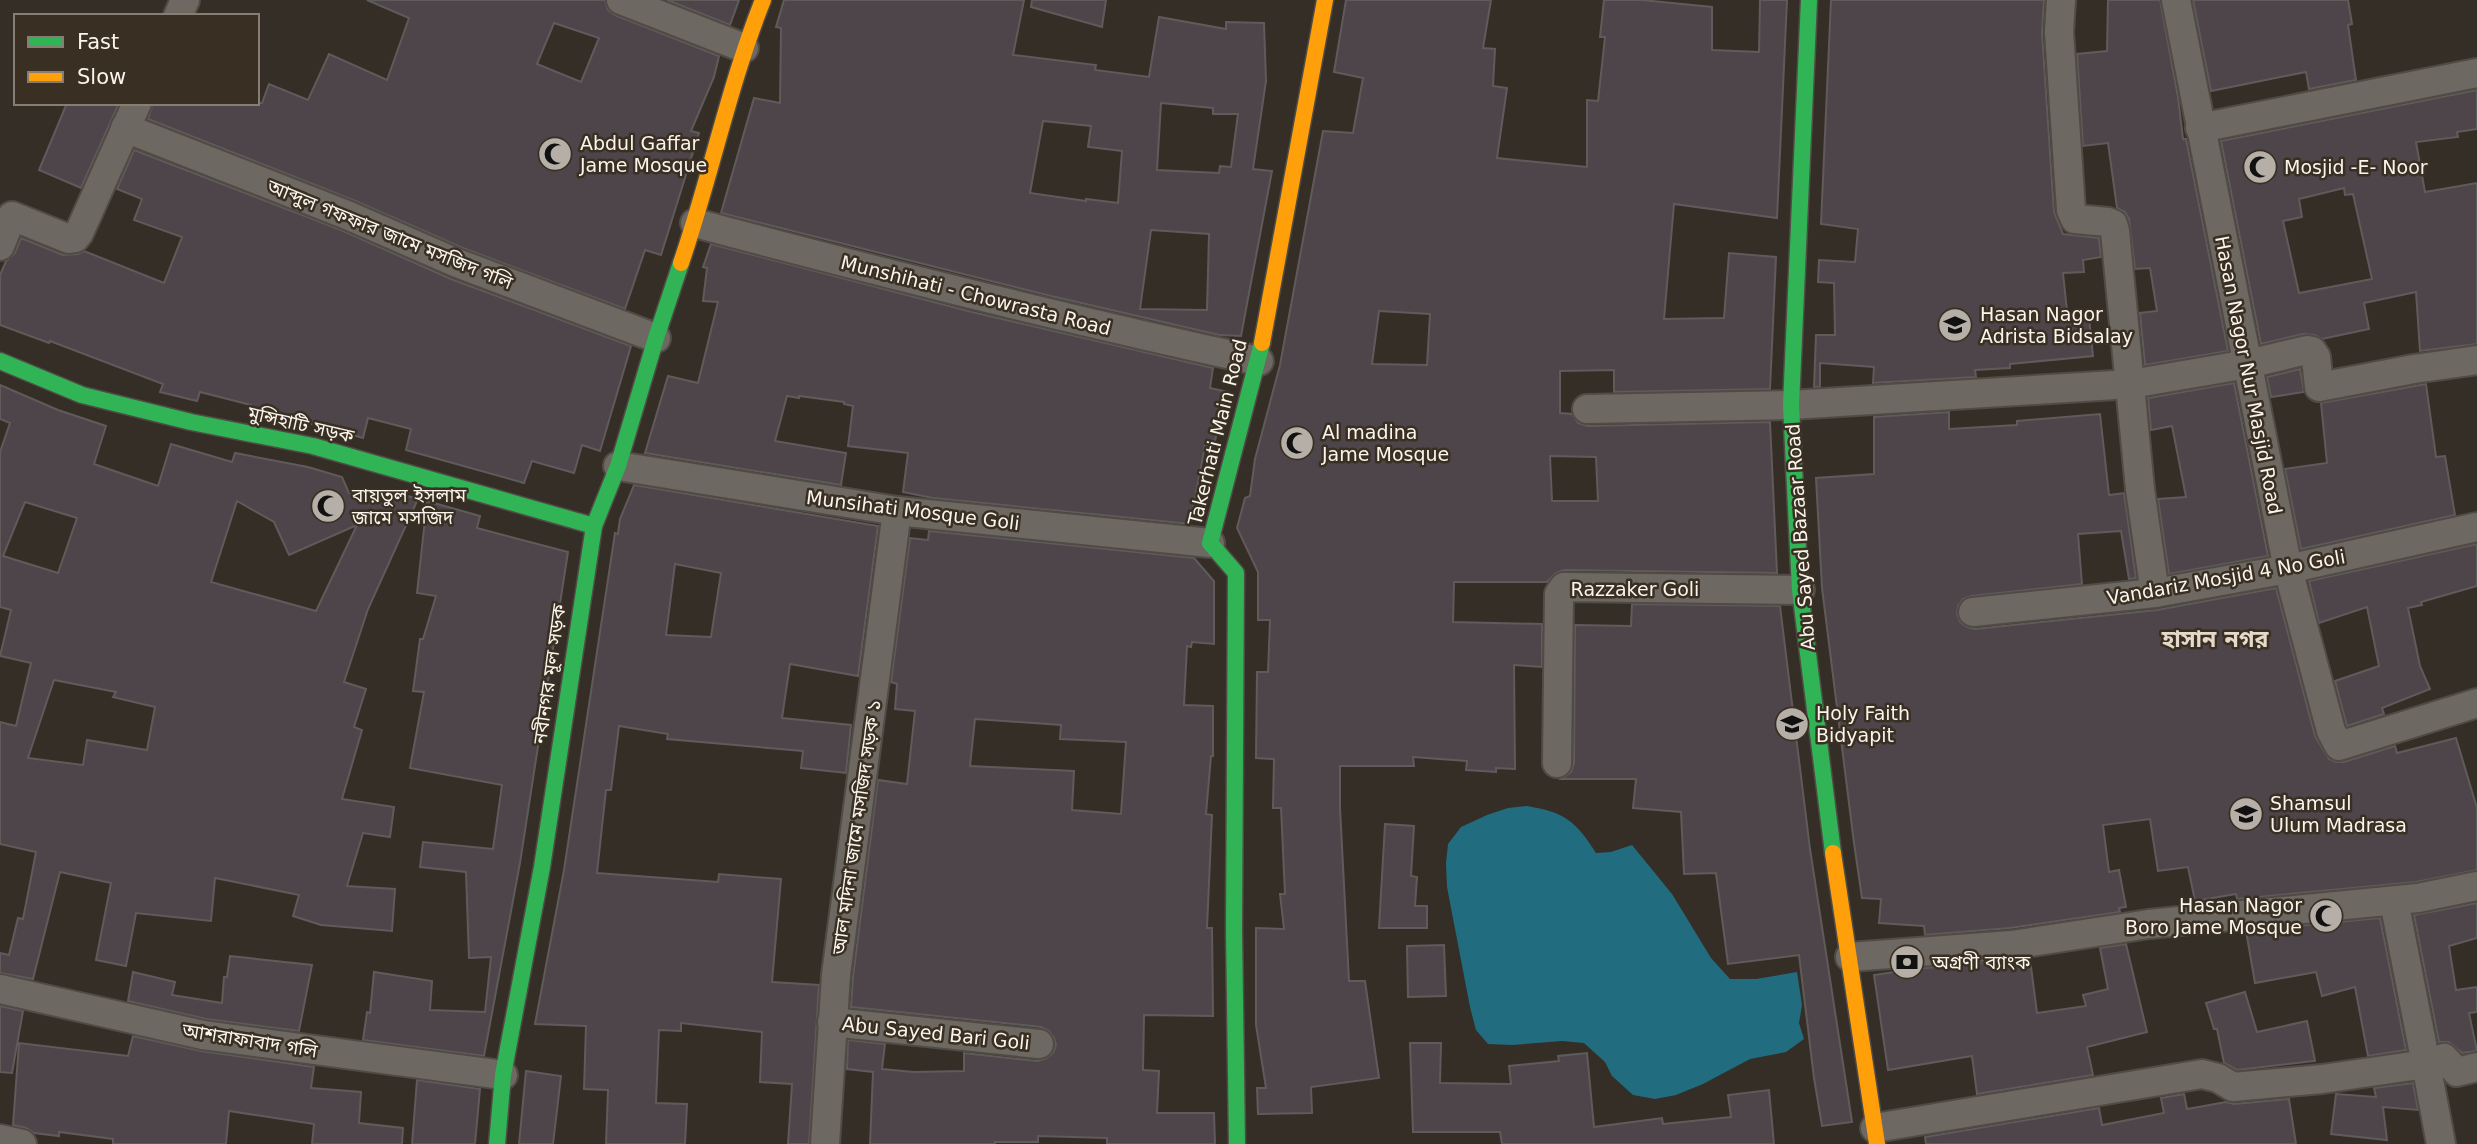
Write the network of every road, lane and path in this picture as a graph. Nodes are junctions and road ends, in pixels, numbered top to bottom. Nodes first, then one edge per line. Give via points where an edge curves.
1 (621, 0) edge
2 (763, 0) edge
3 (1325, 0) edge
4 (1810, 0) edge
5 (2061, 0) edge
6 (2176, 0) edge
7 (744, 48) junction
8 (2477, 73) edge
9 (131, 116) edge
10 (2200, 128) junction
11 (6, 215) edge
12 (695, 223) junction
13 (0, 246) edge
14 (656, 338) junction
15 (2477, 360) edge
16 (0, 361) edge
17 (1259, 361) junction
18 (2248, 364) junction
19 (2131, 384) junction
20 (1791, 405) junction
21 (1587, 409) dead end
22 (618, 466) junction
23 (897, 511) junction
24 (594, 526) junction
25 (2477, 527) edge
26 (1210, 543) junction
27 (2288, 569) junction
28 (1800, 590) junction
29 (2155, 593) junction
30 (1973, 612) dead end
31 (2477, 703) edge
32 (1557, 763) dead end
33 (2477, 886) edge
34 (2394, 901) junction
35 (1850, 957) junction
36 (0, 989) edge
37 (832, 1022) junction
38 (1040, 1044) dead end
39 (2426, 1064) junction
40 (2477, 1067) edge
41 (503, 1075) junction
42 (1876, 1136) edge
43 (0, 1139) edge
44 (22, 1144) edge
45 (497, 1144) edge
46 (825, 1144) edge
47 (1237, 1144) edge
48 (2441, 1144) edge

1 - 7 street
2 - 7 street, নবীনগর মূল সড়ক
3 - 17 street, Takerhati Main Road
4 - 20 street
5 - 19 street via 2059,32 2071,210 2075,219 2113,224
6 - 10 street, Hasan Nagor Nur Masjid Road
7 - 12 street, নবীনগর মূল সড়ক
8 - 10 street
9 - 11 street via 75,238
9 - 14 street, আব্দুল গফফার জামে মসজিদ গলি via 457,263
10 - 18 street, Hasan Nagor Nur Masjid Road
11 - 13 street
12 - 14 street, নবীনগর মূল সড়ক
12 - 17 street, Munshihati - Chowrasta Road via 1137,335
14 - 22 street, নবীনগর মূল সড়ক
15 - 18 street, Abu Sayed Bazaar Road via 2323,387 2318,384 2312,351
16 - 24 street, মুন্সিহাটি সড়ক via 82,395 313,446
17 - 26 street, Takerhati Main Road
18 - 19 street, Abu Sayed Bazaar Road
18 - 27 street, Hasan Nagor Nur Masjid Road
19 - 20 street, Abu Sayed Bazaar Road
19 - 29 street
20 - 21 street
20 - 28 street, Abu Sayed Bazaar Road
22 - 23 street, Munsihati Mosque Goli
22 - 24 street, নবীনগর মূল সড়ক
23 - 26 street, Munsihati Mosque Goli
23 - 37 street, আল মদিনা জামে মসজিদ সড়ক ১
24 - 41 street, নবীনগর মূল সড়ক via 542,867
25 - 27 street, Vandariz Mosjid 4 No Goli
26 - 47 street, Takerhati Main Road via 1237,573 1233,929
27 - 29 street, Vandariz Mosjid 4 No Goli
27 - 31 street, Hasan Nagor Nur Masjid Road via 2331,731 2339,746
28 - 32 street, Razzaker Goli via 1564,586 1559,594
28 - 35 street, Abu Sayed Bazaar Road
29 - 30 street, Vandariz Mosjid 4 No Goli
33 - 34 street
34 - 35 street via 2149,924 2012,945
34 - 39 street
35 - 42 street, Abu Sayed Bazaar Road
36 - 41 street, আশরাফাবাদ গলি via 203,1035
37 - 38 street, Abu Sayed Bari Goli
37 - 46 street, আল মদিনা জামে মসজিদ সড়ক ১
39 - 40 street via 2444,1058 2457,1072
39 - 42 street via 2233,1087 2202,1074
39 - 48 street
41 - 45 street, নবীনগর মূল সড়ক
43 - 44 street

